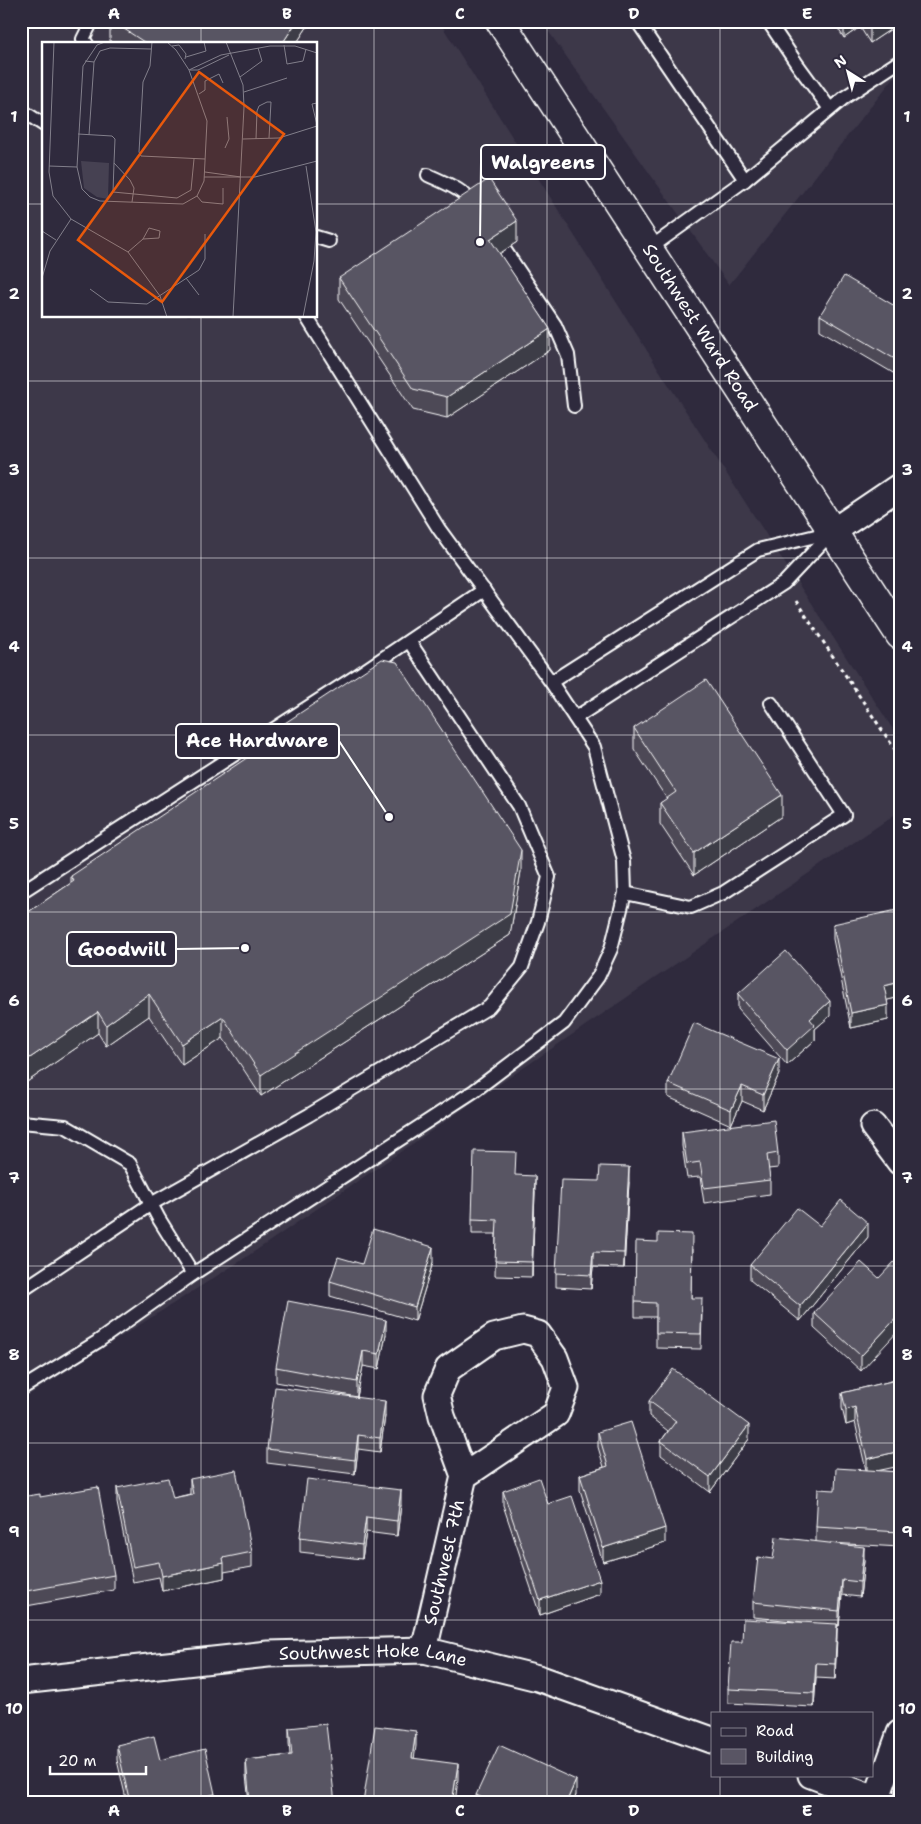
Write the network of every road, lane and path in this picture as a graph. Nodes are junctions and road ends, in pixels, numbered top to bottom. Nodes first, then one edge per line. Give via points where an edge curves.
1 (92, 21) edge
2 (500, 21) edge
3 (637, 21) edge
4 (768, 21) edge
5 (85, 42) edge
6 (900, 61) edge
7 (830, 109) junction
8 (21, 110) edge
9 (42, 124) edge
10 (428, 175) dead end
11 (745, 180) junction
12 (481, 214) edge
13 (491, 230) edge
14 (318, 238) edge
15 (329, 241) dead end
16 (650, 248) junction
17 (307, 318) edge
18 (574, 406) dead end
19 (900, 486) edge
20 (832, 532) junction
21 (784, 583) junction
22 (484, 590) junction
23 (900, 635) edge
24 (409, 641) junction
25 (551, 682) junction
26 (771, 703) dead end
27 (575, 718) junction
28 (900, 757) edge
29 (21, 892) edge
30 (624, 893) junction
31 (21, 1122) edge
32 (873, 1126) dead end
33 (900, 1162) edge
34 (151, 1204) junction
35 (193, 1274) junction
36 (21, 1291) edge
37 (21, 1389) edge
38 (464, 1476) junction
39 (424, 1650) junction
40 (21, 1681) edge
41 (900, 1733) edge
42 (711, 1740) edge
43 (814, 1776) edge
44 (880, 1802) edge

1 - 5 lane via 83,39
2 - 16 main road, Southwest Ward Road
3 - 11 lane
4 - 7 lane
6 - 7 lane
7 - 11 lane
8 - 9 lane
10 - 12 lane via 470,198
11 - 16 lane
13 - 18 lane via 555,325 568,355
14 - 15 lane
16 - 20 main road, Southwest Ward Road
17 - 22 lane via 439,529
19 - 20 street
20 - 21 lane
20 - 23 main road, Southwest Ward Road
20 - 25 lane via 758,550
21 - 27 lane
21 - 28 path
22 - 24 lane
22 - 25 lane
24 - 29 lane
24 - 34 lane via 519,806 549,877 522,967 489,1007
25 - 27 lane
26 - 30 lane via 844,815 723,893 691,907
27 - 30 lane via 594,747 624,861
30 - 35 lane via 611,949 598,977 564,1023 474,1091
31 - 34 lane via 64,1126 130,1164
32 - 33 street
34 - 35 lane
34 - 36 lane
35 - 37 lane via 97,1342
38 - 38 street, Southwest 7th via 556,1414 566,1388 555,1358 538,1334 523,1330 494,1337 448,1368 437,1396
38 - 39 street, Southwest 7th
39 - 40 street, Southwest Hoke Lane via 268,1654
39 - 42 street, Southwest Hoke Lane via 538,1678
41 - 44 street
43 - 44 street

